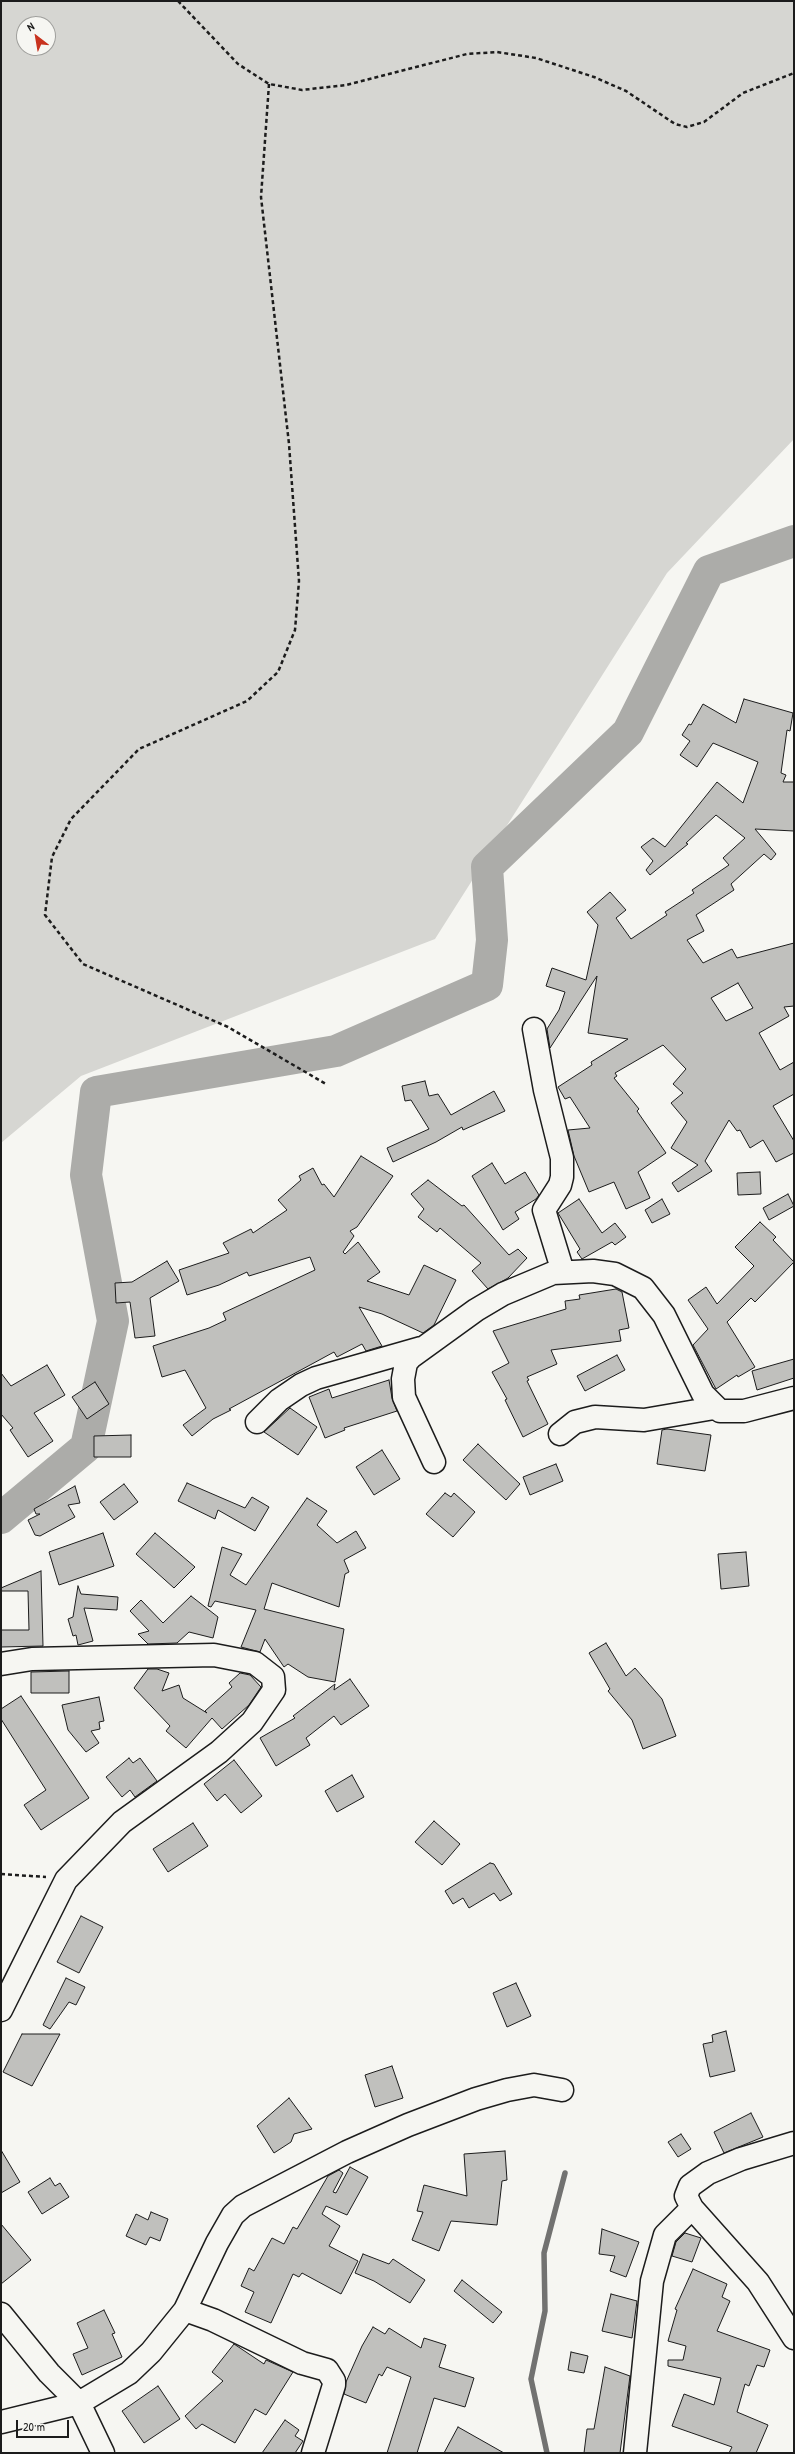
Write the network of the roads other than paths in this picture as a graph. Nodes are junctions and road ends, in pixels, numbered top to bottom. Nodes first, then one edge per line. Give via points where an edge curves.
1 (534, 1029) dead end
2 (563, 1272) junction
3 (428, 1346) junction
4 (794, 1398) edge
5 (714, 1408) junction
6 (257, 1422) dead end
7 (560, 1434) dead end
8 (434, 1462) dead end
9 (1, 1664) edge
10 (1, 2010) edge
11 (562, 2090) dead end
12 (794, 2143) edge
13 (692, 2208) junction
14 (185, 2310) junction
15 (1, 2314) edge
16 (794, 2338) edge
17 (79, 2403) junction
18 (1, 2422) edge
19 (103, 2453) edge
20 (313, 2453) edge
21 (635, 2453) edge

1 - 2 street via 545,1090 562,1158 563,1172 560,1184 544,1210
2 - 3 street via 543,1276 503,1294 476,1310
2 - 5 street via 615,1274 643,1288 664,1315 703,1394
3 - 6 street via 316,1378 279,1400
3 - 8 street via 406,1363 403,1386 412,1416
4 - 5 street via 744,1411 727,1412
5 - 7 street via 644,1420 606,1416 589,1418 575,1422
9 - 10 street via 32,1659 214,1655 255,1663 273,1677 274,1690 252,1722 219,1752 122,1822 66,1880
11 - 14 street via 534,2085 476,2100 408,2125 347,2152 243,2206 233,2215 217,2243
12 - 13 street via 726,2165 694,2182 686,2194
13 - 16 street via 758,2282
13 - 21 street via 665,2235 652,2281
14 - 17 street via 151,2352 129,2373
14 - 20 street via 219,2323 302,2363 327,2370 334,2385
15 - 17 street via 49,2373
17 - 18 street
17 - 19 street

